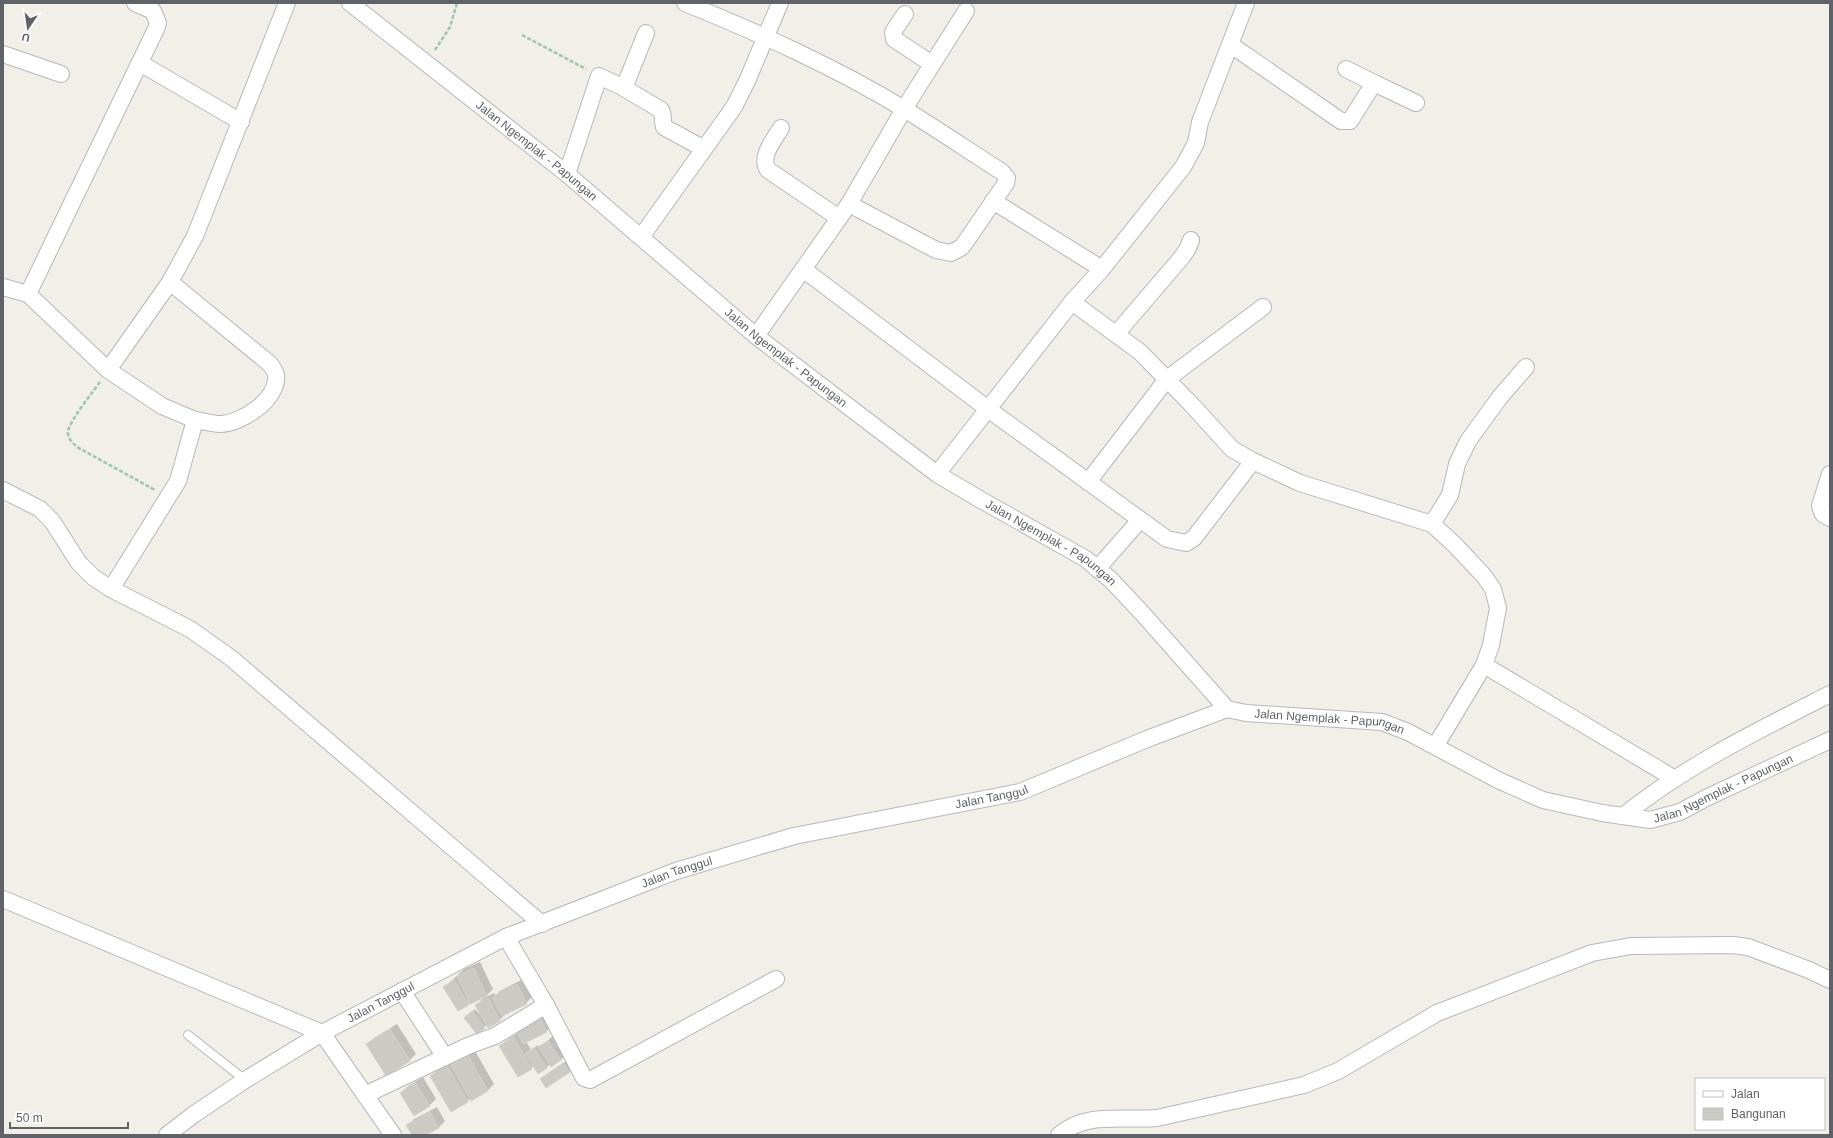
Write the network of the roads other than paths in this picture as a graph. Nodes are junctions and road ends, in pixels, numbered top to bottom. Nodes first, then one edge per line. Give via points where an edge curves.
1 (135, 3) edge
2 (288, 3) edge
3 (350, 3) edge
4 (685, 3) edge
5 (780, 3) edge
6 (1246, 3) edge
7 (966, 11) dead end
8 (905, 14) dead end
9 (646, 32) dead end
10 (766, 36) junction
11 (1231, 45) junction
12 (3, 54) edge
13 (140, 63) junction
14 (932, 64) junction
15 (1346, 70) dead end
16 (61, 74) dead end
17 (1374, 83) junction
18 (624, 88) junction
19 (1416, 103) dead end
20 (904, 109) junction
21 (241, 122) junction
22 (781, 128) dead end
23 (704, 149) junction
24 (567, 174) junction
25 (993, 202) junction
26 (848, 204) junction
27 (839, 218) junction
28 (641, 237) junction
29 (1191, 240) dead end
30 (803, 269) junction
31 (1102, 269) junction
32 (170, 282) junction
33 (3, 287) edge
34 (28, 294) junction
35 (1072, 302) junction
36 (1264, 307) dead end
37 (1116, 334) junction
38 (756, 336) junction
39 (1526, 367) dead end
40 (108, 370) junction
41 (1167, 379) junction
42 (988, 409) junction
43 (195, 420) junction
44 (1253, 462) junction
45 (937, 474) junction
46 (1830, 474) edge
47 (1088, 482) junction
48 (3, 490) edge
49 (1830, 518) edge
50 (1140, 520) junction
51 (1432, 524) junction
52 (1097, 569) junction
53 (112, 589) junction
54 (1484, 665) junction
55 (1830, 694) edge
56 (1227, 709) junction
57 (1830, 740) edge
58 (1436, 745) junction
59 (1675, 779) junction
60 (1628, 817) junction
61 (3, 899) edge
62 (542, 924) junction
63 (506, 937) junction
64 (776, 979) dead end
65 (1830, 980) edge
66 (402, 991) junction
67 (546, 1005) junction
68 (322, 1033) junction
69 (188, 1035) dead end
70 (445, 1057) junction
71 (245, 1080) junction
72 (365, 1095) junction
73 (167, 1135) edge
74 (393, 1135) edge
75 (1059, 1135) edge

1 - 13 street via 153,11 158,23
2 - 21 street
3 - 24 street, Jalan Ngemplak - Papungan
4 - 10 street
5 - 10 street
6 - 11 street
7 - 14 street
8 - 14 street via 893,32 894,39
9 - 18 street
10 - 20 street via 831,68
10 - 23 street via 740,95
11 - 17 street via 1341,121 1350,121
11 - 31 street via 1200,122 1196,143 1183,167
12 - 16 street
13 - 21 street
13 - 34 street
14 - 20 street
15 - 17 street
17 - 19 street
18 - 23 street via 661,110 664,127
18 - 24 street via 599,76
20 - 25 street via 1002,172 1007,178 1006,183
20 - 26 street
21 - 32 street via 195,236
22 - 27 street via 766,155 765,167
23 - 28 street
24 - 28 street, Jalan Ngemplak - Papungan
25 - 26 street via 962,247 951,253 936,250
25 - 31 street
26 - 27 street
27 - 30 street
28 - 38 street, Jalan Ngemplak - Papungan
29 - 37 street via 1182,257
30 - 38 street
30 - 42 street
31 - 35 street
32 - 40 street
32 - 43 street via 270,364 276,374 275,385 269,397 257,409 237,420 220,424
33 - 34 street
34 - 40 street
35 - 37 street
35 - 42 street
36 - 41 street
37 - 41 street via 1140,352
38 - 45 street, Jalan Ngemplak - Papungan
39 - 51 street via 1468,441 1457,464 1450,495
40 - 43 street via 162,406
41 - 44 street via 1232,449
41 - 47 street
42 - 45 street
42 - 47 street
43 - 53 street via 178,481
44 - 50 street via 1194,538 1186,543 1167,539
44 - 51 street via 1300,483
45 - 52 street, Jalan Ngemplak - Papungan via 1086,559
46 - 49 street via 1820,506 1823,514
47 - 50 street
48 - 53 street via 40,509 52,521 85,570
50 - 52 street
51 - 54 street via 1455,545 1493,589 1498,608 1497,620
52 - 56 street, Jalan Ngemplak - Papungan via 1142,613
53 - 62 street via 190,629 231,658
54 - 58 street
54 - 59 street
55 - 59 street via 1749,736
56 - 58 street, Jalan Ngemplak - Papungan via 1246,713 1382,722
56 - 62 street, Jalan Tanggul via 1020,792 794,836 676,871
57 - 60 street, Jalan Ngemplak - Papungan via 1680,812 1650,820
58 - 60 street, Jalan Ngemplak - Papungan via 1498,780 1543,800
59 - 60 street via 1640,802
61 - 68 street
62 - 63 street, Jalan Tanggul
63 - 66 street, Jalan Tanggul
63 - 67 street
64 - 67 street via 592,1081 584,1078
65 - 75 street via 1748,947 1631,946 1611,949 1592,953 1437,1013 1338,1071 1304,1085 1157,1118 1098,1118 1064,1130
66 - 68 street, Jalan Tanggul
66 - 70 street
67 - 70 street via 495,1036
68 - 71 street, Jalan Tanggul
68 - 72 street
69 - 71 lane
70 - 72 street
71 - 73 street, Jalan Tanggul via 193,1114
72 - 74 street

